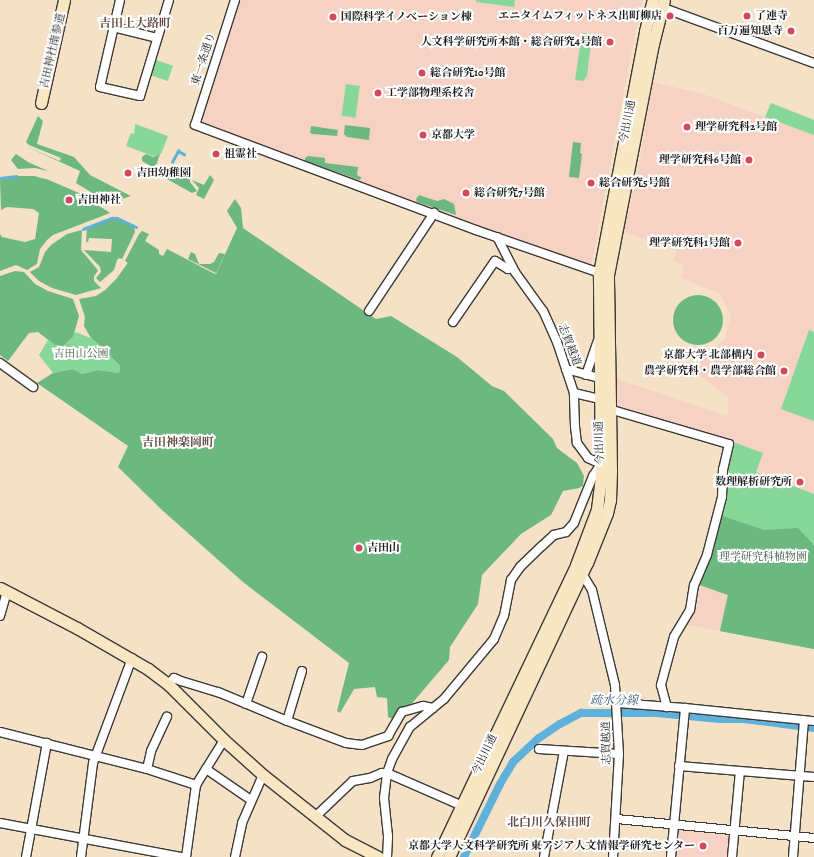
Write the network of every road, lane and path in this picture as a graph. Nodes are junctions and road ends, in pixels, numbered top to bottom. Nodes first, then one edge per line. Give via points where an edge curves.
1 (64, 0) edge
2 (120, 0) edge
3 (169, 0) edge
4 (235, 0) edge
5 (658, 3) edge
6 (113, 27) junction
7 (157, 38) junction
8 (814, 63) edge
9 (41, 103) dead end
10 (434, 214) junction
11 (497, 237) junction
12 (513, 268) junction
13 (603, 274) junction
14 (369, 311) dead end
15 (453, 322) dead end
16 (598, 339) junction
17 (0, 363) edge
18 (566, 369) junction
19 (586, 375) junction
20 (599, 378) junction
21 (33, 387) dead end
22 (574, 393) junction
23 (599, 399) junction
24 (609, 409) junction
25 (601, 464) junction
26 (579, 569) junction
27 (3, 590) edge
28 (0, 616) edge
29 (262, 657) dead end
30 (132, 658) junction
31 (302, 671) dead end
32 (168, 684) junction
33 (617, 703) junction
34 (246, 704) junction
35 (667, 707) junction
36 (433, 708) junction
37 (685, 708) junction
38 (167, 717) dead end
39 (804, 720) junction
40 (287, 721) junction
41 (814, 722) edge
42 (0, 732) edge
43 (224, 740) junction
44 (47, 743) junction
45 (539, 750) dead end
46 (564, 751) junction
47 (619, 754) junction
48 (96, 756) junction
49 (680, 766) junction
50 (147, 769) junction
51 (206, 769) junction
52 (740, 771) junction
53 (387, 773) junction
54 (263, 775) junction
55 (799, 776) junction
56 (814, 777) edge
57 (196, 785) junction
58 (251, 800) junction
59 (466, 808) junction
60 (315, 817) junction
61 (616, 819) junction
62 (0, 823) edge
63 (674, 824) junction
64 (31, 830) junction
65 (734, 830) junction
66 (794, 836) junction
67 (814, 838) edge
68 (84, 840) junction
69 (26, 857) edge
70 (81, 857) edge
71 (181, 857) edge
72 (186, 857) edge
73 (235, 857) edge
74 (378, 857) edge
75 (387, 857) edge
76 (437, 857) edge
77 (449, 857) edge
78 (544, 857) edge
79 (613, 857) edge
80 (671, 857) edge
81 (732, 857) edge
82 (793, 857) edge

1 - 9 main road, 吉田神社南参道
2 - 6 street
3 - 7 street
4 - 10 street, 東一条通り via 195,125
5 - 8 street
5 - 13 main road, 今出川通 via 645,31
6 - 7 street
6 - 7 street via 100,87 140,96
10 - 11 street
10 - 14 street
11 - 12 street, 志賀越道
11 - 13 street
12 - 15 street via 508,269 495,261
12 - 18 street, 志賀越道 via 543,311
13 - 16 main road, 今出川通
13 - 24 main road, 今出川通
16 - 19 street
16 - 20 main road, 今出川通
17 - 21 street
18 - 19 street
18 - 22 street, 志賀越道
19 - 20 street
20 - 23 main road, 今出川通
22 - 23 street
22 - 25 street, 志賀越道 via 577,442 588,458
23 - 25 main road, 今出川通
24 - 26 main road, 今出川通 via 610,500 602,526
24 - 35 street via 729,444 723,469 722,497 707,555 694,585 690,610 674,637 661,685
25 - 26 main road, 今出川通 via 597,508
25 - 36 street via 593,476 574,523 566,532 554,535 520,567 511,580 504,616 494,639 461,680
26 - 33 street, 志賀越道 via 592,590
26 - 59 main road, 今出川通
27 - 28 street
27 - 30 main road
29 - 34 street
30 - 32 main road
30 - 48 street
31 - 40 street
32 - 34 street via 174,678
32 - 43 main road
33 - 35 street
33 - 47 street, 志賀越道
34 - 40 street
35 - 37 street
36 - 40 street via 423,706 402,712 388,736 362,745 346,743
36 - 53 street via 410,727
37 - 39 street
37 - 49 street
38 - 50 street via 151,751
39 - 41 street
39 - 55 street
42 - 44 street
43 - 51 street
43 - 54 main road
44 - 48 street
44 - 64 street
45 - 46 street
46 - 47 street
46 - 78 street
47 - 61 street, 志賀越道
48 - 50 street
48 - 68 street
49 - 52 street
49 - 63 street
50 - 57 street
51 - 57 street
51 - 58 street
52 - 55 street
52 - 65 street
53 - 59 street
53 - 60 street via 353,781
53 - 75 street via 384,798 388,836
54 - 58 street
54 - 60 main road
55 - 56 street
55 - 66 street
57 - 72 street
58 - 73 street via 242,822
59 - 76 main road, 今出川通
59 - 77 main road, 今出川通
60 - 74 main road via 345,840
61 - 63 street
61 - 79 street, 志賀越道
62 - 64 street
63 - 65 street
63 - 80 street
64 - 68 street
64 - 69 street
65 - 66 street
65 - 81 street
66 - 67 street
66 - 82 street
68 - 70 street
68 - 71 street

